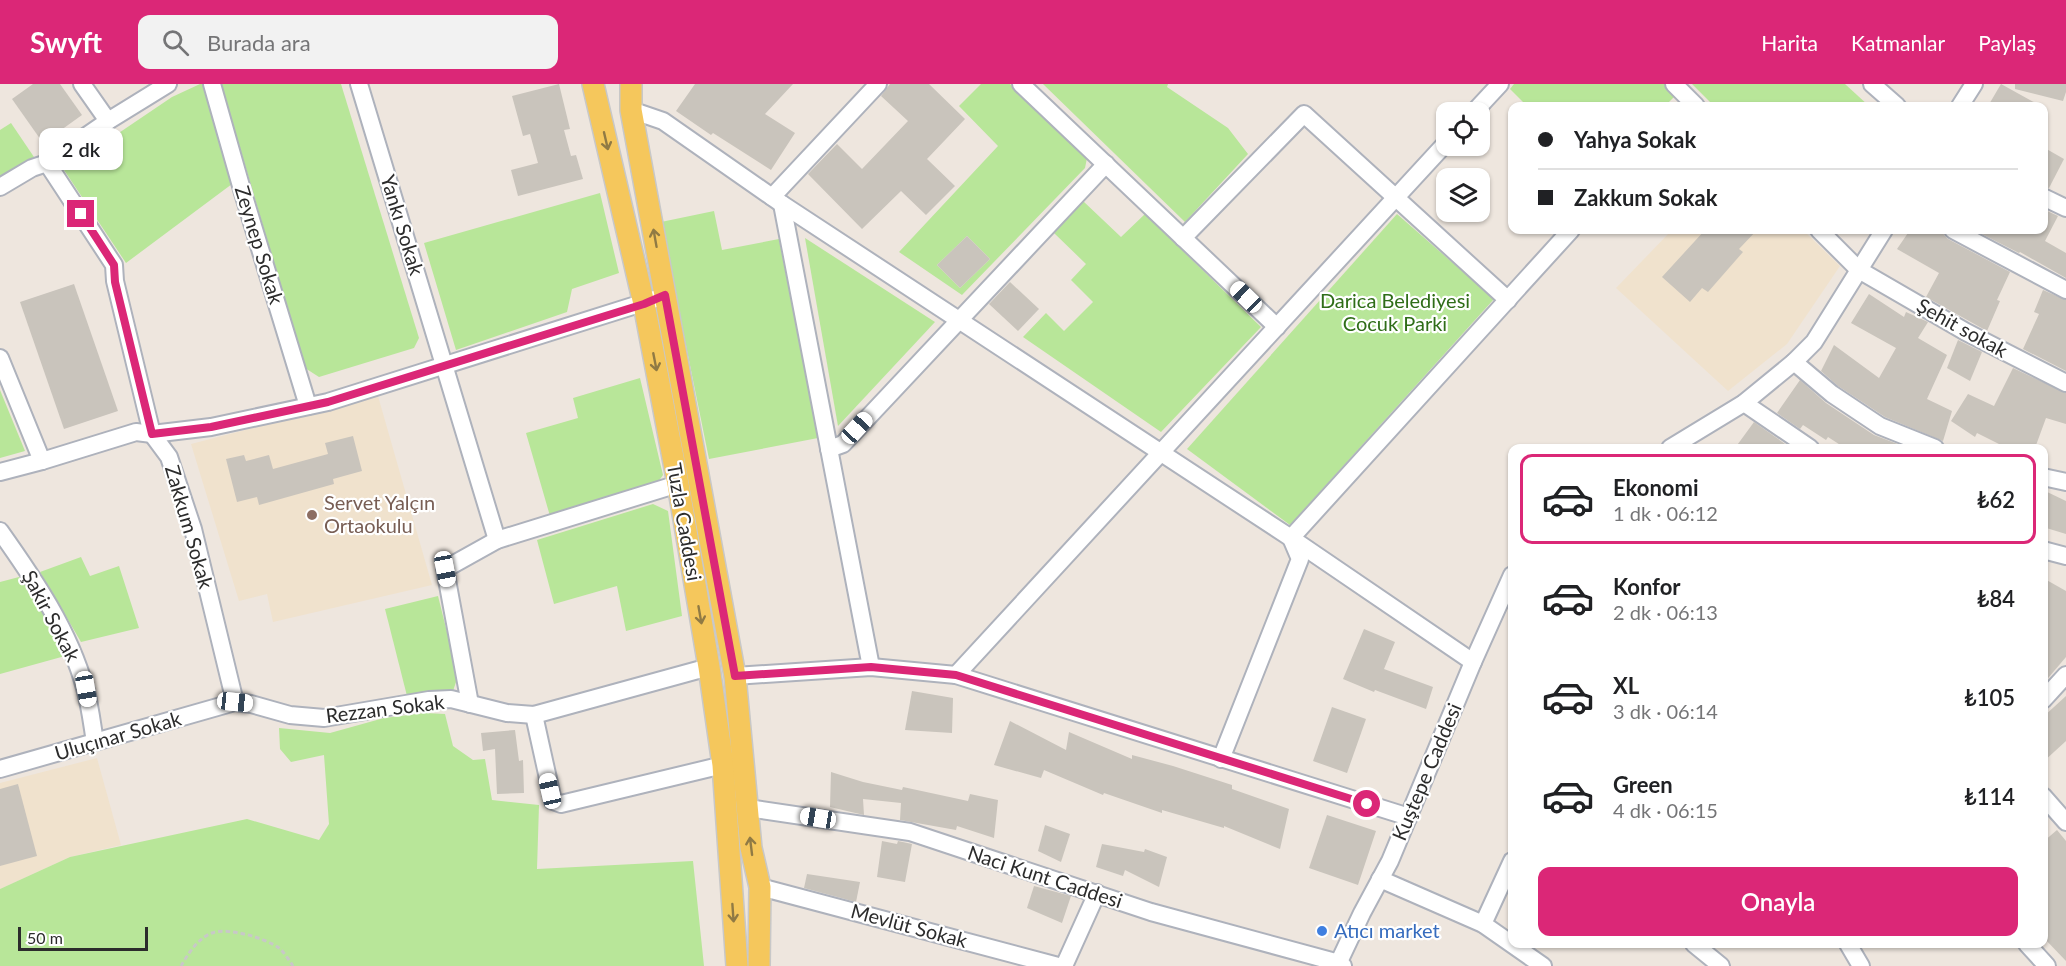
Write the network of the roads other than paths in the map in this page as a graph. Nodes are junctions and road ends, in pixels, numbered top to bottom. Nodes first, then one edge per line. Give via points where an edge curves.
1 (82, 84) edge
2 (168, 84) edge
3 (212, 84) edge
4 (359, 84) edge
5 (593, 84) edge
6 (632, 84) edge
7 (878, 84) edge
8 (1022, 84) edge
9 (1500, 84) edge
10 (1674, 84) edge
11 (1872, 84) edge
12 (1974, 84) edge
13 (1483, 102) edge
14 (1688, 102) edge
15 (1892, 102) edge
16 (1963, 102) edge
17 (631, 110) junction
18 (108, 121) junction
19 (1436, 154) edge
20 (47, 163) junction
21 (1106, 164) junction
22 (0, 187) edge
23 (1396, 198) junction
24 (2048, 199) edge
25 (777, 201) junction
26 (2066, 208) edge
27 (1567, 234) edge
28 (1823, 234) edge
29 (1882, 234) edge
30 (1961, 234) edge
31 (1183, 238) junction
32 (1859, 270) junction
33 (2066, 290) edge
34 (665, 295) junction
35 (1508, 300) junction
36 (644, 304) junction
37 (958, 320) junction
38 (1277, 327) junction
39 (0, 358) edge
40 (1794, 362) junction
41 (445, 366) junction
42 (2066, 383) edge
43 (1744, 403) junction
44 (308, 406) junction
45 (152, 434) junction
46 (1677, 444) edge
47 (1804, 444) edge
48 (1925, 444) edge
49 (829, 449) junction
50 (1161, 453) junction
51 (42, 461) junction
52 (0, 472) edge
53 (2048, 478) edge
54 (2066, 482) edge
55 (678, 484) junction
56 (0, 531) edge
57 (1291, 538) junction
58 (497, 540) junction
59 (2048, 551) edge
60 (2066, 556) edge
61 (1508, 584) edge
62 (1473, 663) junction
63 (709, 667) junction
64 (871, 667) junction
65 (956, 675) junction
66 (2066, 675) edge
67 (735, 676) junction
68 (2048, 695) edge
69 (235, 702) junction
70 (470, 704) junction
71 (534, 715) junction
72 (95, 742) junction
73 (1221, 759) junction
74 (723, 765) junction
75 (0, 769) edge
76 (2048, 801) edge
77 (748, 808) junction
78 (1409, 817) junction
79 (2066, 822) edge
80 (1508, 870) edge
81 (1380, 879) junction
82 (760, 887) junction
83 (1096, 893) junction
84 (1483, 924) junction
85 (1508, 942) edge
86 (1517, 948) edge
87 (1699, 948) edge
88 (1850, 948) edge
89 (2031, 948) edge
90 (1340, 965) edge
91 (737, 966) edge
92 (759, 966) edge
93 (1058, 966) edge
94 (1064, 966) edge
95 (1543, 966) edge
96 (1721, 966) edge
97 (1861, 966) edge
98 (2047, 966) edge

1 - 18 street
2 - 18 street
3 - 44 street, Zeynep Sokak
4 - 41 street, Yankı Sokak
5 -> 36 main road, Tuzla Caddesi
6 - 17 main road, Tuzla Caddesi
7 - 25 street
8 - 21 street
9 - 13 street
10 - 14 street
11 - 15 street
12 - 16 street
17 - 25 street via 663,121
34 -> 17 main road, Tuzla Caddesi
18 - 20 street
19 - 23 street
20 - 22 street
20 - 45 street, Zakkum Sokak via 114,265
21 - 31 street
21 - 37 street
23 - 31 street via 1304,114
23 - 35 street
23 - 38 street
24 - 26 street
25 - 37 street
25 - 49 street
27 - 35 street
28 - 32 street, Şehit sokak
29 - 32 street
30 - 33 street
31 - 38 street
32 - 40 street via 1814,342
32 - 42 street, Şehit sokak via 1966,332
34 - 36 street
34 - 67 main road, Tuzla Caddesi
35 - 57 street
36 - 41 street
36 -> 55 main road, Tuzla Caddesi
37 - 49 street via 843,444
37 - 50 street
38 - 50 street
39 - 51 street
40 - 43 street
40 - 48 street via 1880,426
41 - 44 street
41 - 58 street, Yankı Sokak
43 - 46 street
43 - 47 street
44 - 45 street via 211,427
45 - 51 street via 136,432
45 - 69 street, Zakkum Sokak via 169,457 193,529
49 - 64 street
50 - 57 street
50 - 65 street
51 - 52 street
53 - 54 street
55 - 58 street
55 -> 63 main road, Tuzla Caddesi
56 - 72 street, Şakir Sokak via 35,580 71,647 86,689
57 - 62 street
57 - 73 street via 1300,559
58 - 70 street via 445,569
59 - 60 street
61 - 62 street, Kuştepe Caddesi
62 - 78 street, Kuştepe Caddesi
63 - 71 street, Rezzan Sokak
63 - 74 main road, Tuzla Caddesi
64 - 65 street
64 - 67 street
65 - 73 street
66 - 68 street
67 - 77 main road, Tuzla Caddesi
69 - 70 street, Rezzan Sokak via 290,715 324,718 429,700 451,699
69 - 72 street, Uluçınar Sokak
70 - 71 street, Rezzan Sokak
71 - 74 street via 553,801 561,804
72 - 75 street, Uluçınar Sokak
73 - 78 street
74 -> 91 main road, Tuzla Caddesi
76 - 79 street
82 -> 77 main road, Tuzla Caddesi via 751,848
77 - 83 street, Naci Kunt Caddesi via 910,832
78 - 81 street, Kuştepe Caddesi
80 - 84 street
81 - 84 street
81 - 90 street, Kuştepe Caddesi
82 - 92 main road, Tuzla Caddesi
82 - 93 street, Mevlüt Sokak
83 - 90 street, Naci Kunt Caddesi
83 - 94 street
84 - 85 street
86 - 95 street
87 - 96 street
88 - 97 street
89 - 98 street

